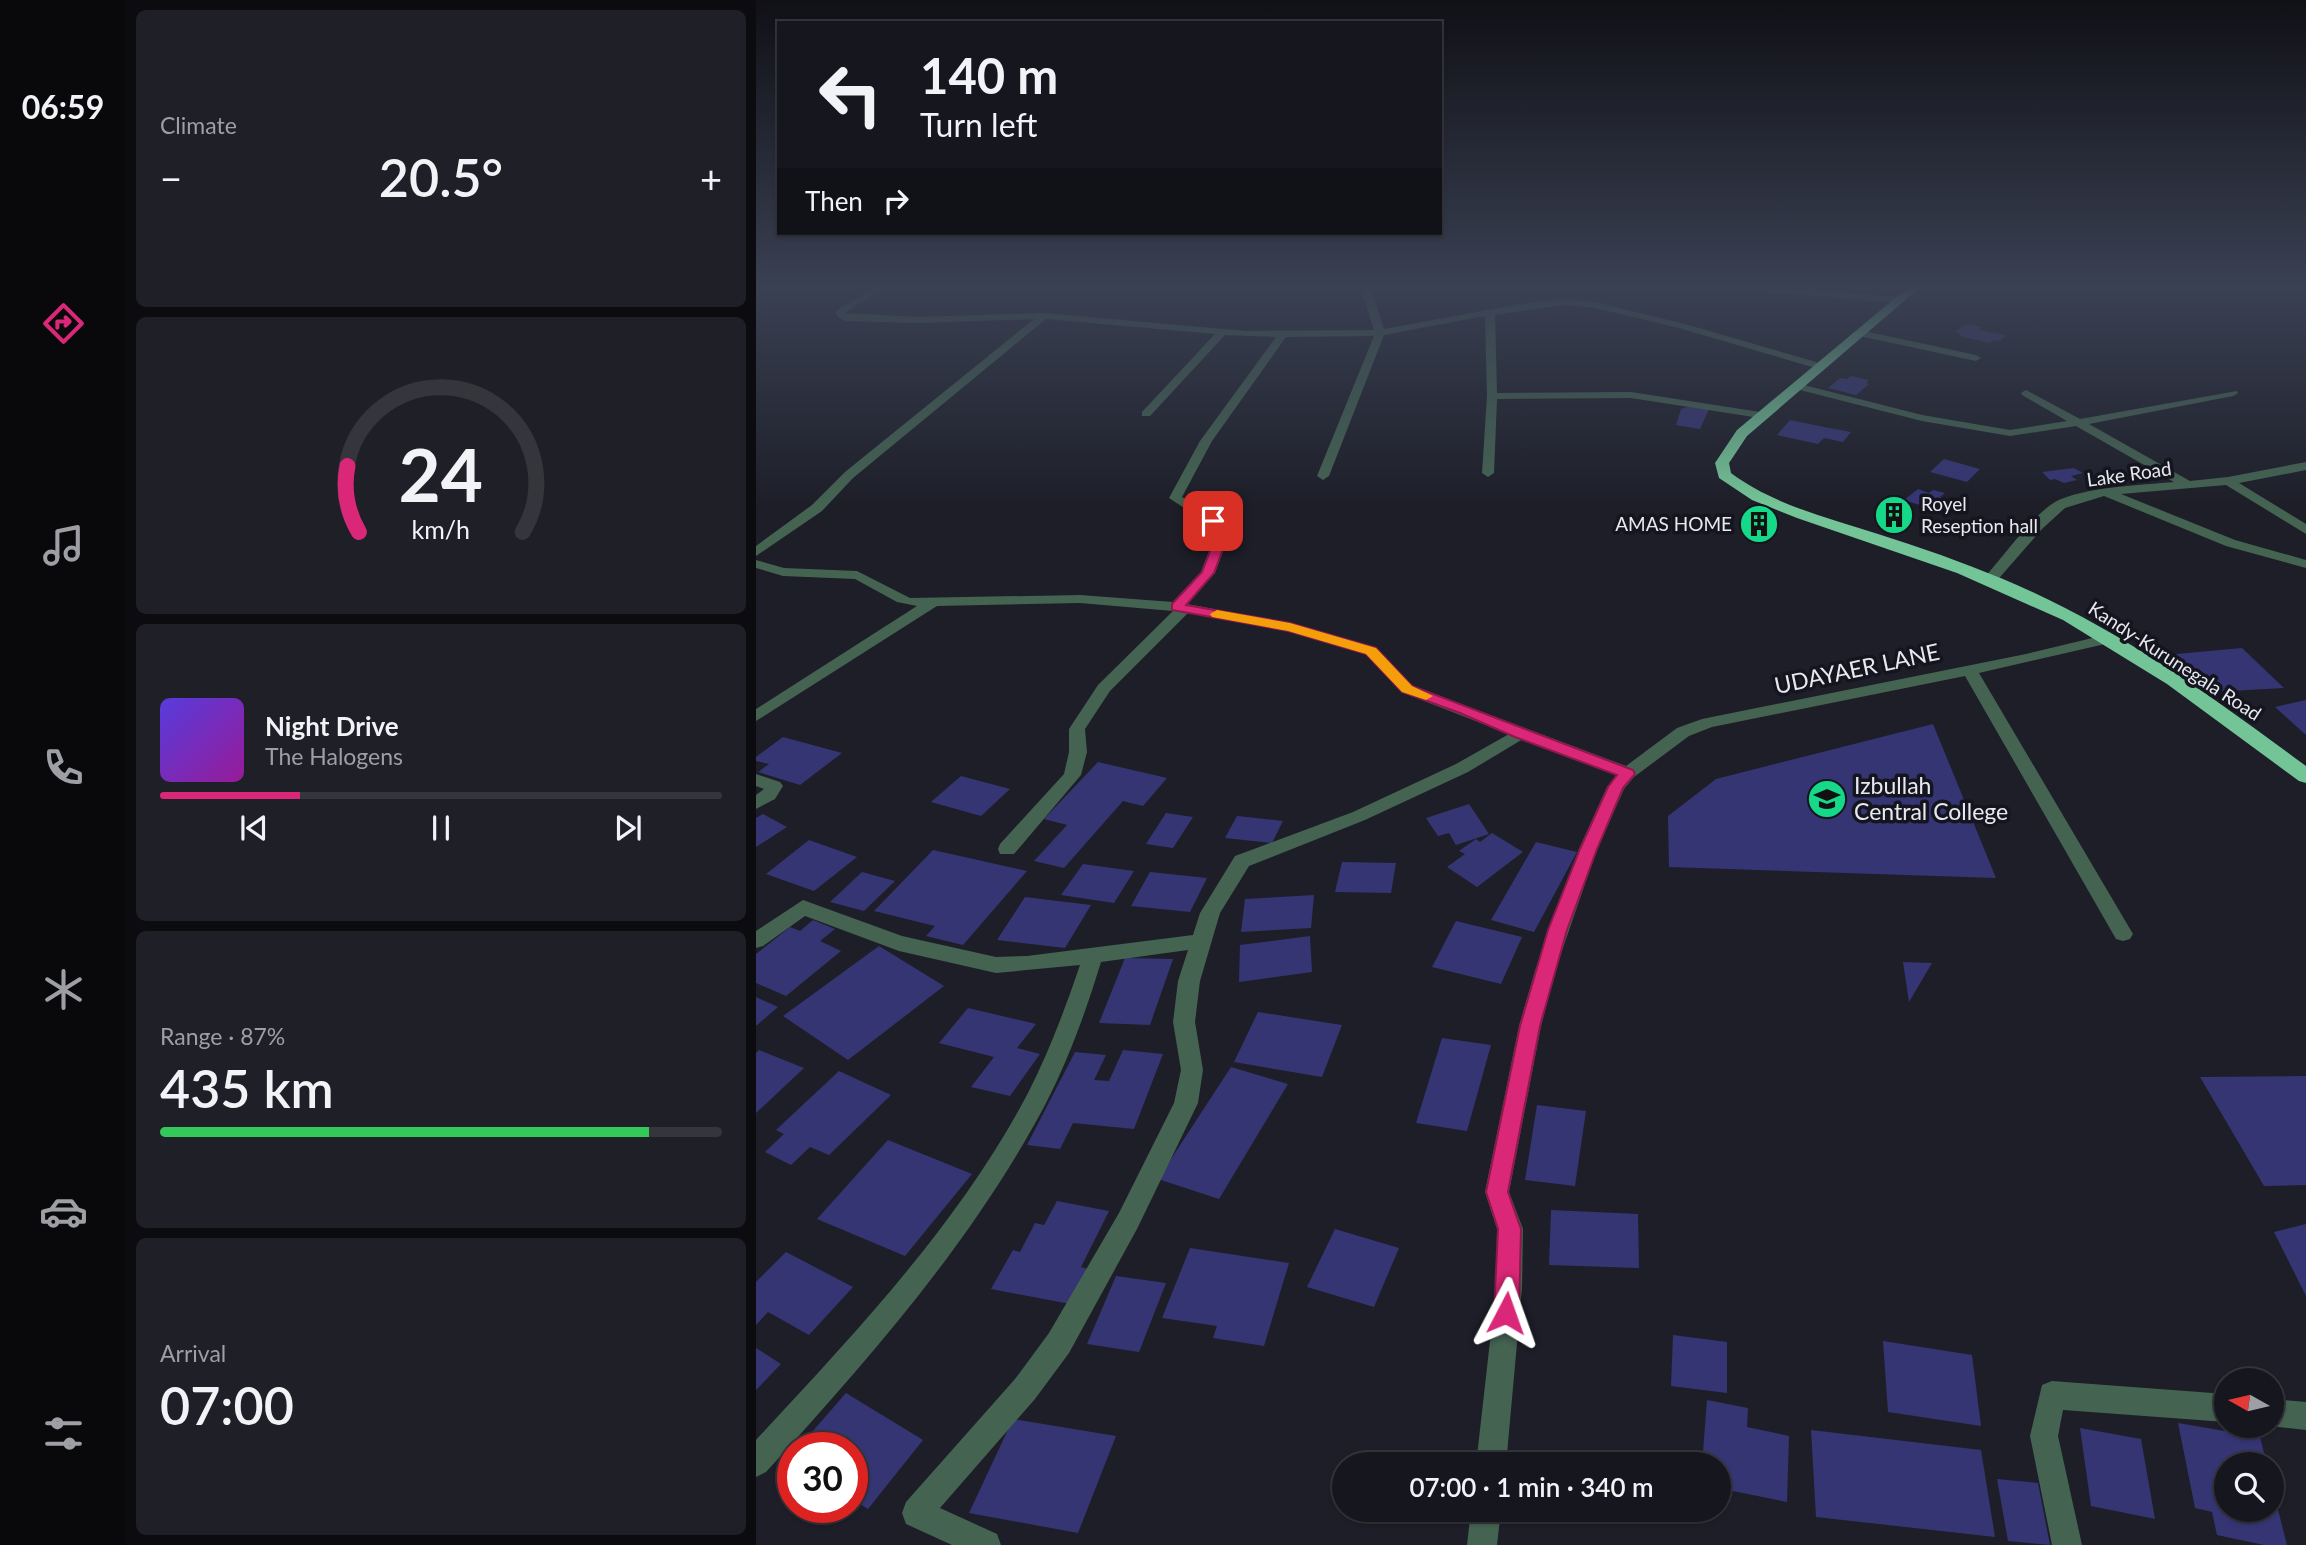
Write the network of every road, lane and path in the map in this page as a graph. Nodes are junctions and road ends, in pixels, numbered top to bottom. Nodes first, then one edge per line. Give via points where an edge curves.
1 (989, 361) edge
2 (1196, 361) edge
3 (1263, 361) edge
4 (1368, 361) edge
5 (1491, 361) edge
6 (1802, 361) edge
7 (1825, 361) edge
8 (1819, 366) junction
9 (1796, 386) junction
10 (2026, 393) dead end
11 (2233, 393) dead end
12 (1492, 396) junction
13 (1146, 414) dead end
14 (1760, 415) junction
15 (2080, 422) junction
16 (2306, 466) edge
17 (1488, 473) dead end
18 (1323, 476) dead end
19 (2228, 481) junction
20 (2188, 485) junction
21 (2106, 492) junction
22 (2306, 530) edge
23 (756, 551) edge
24 (756, 564) edge
25 (2306, 564) edge
26 (1989, 581) junction
27 (933, 602) junction
28 (1181, 608) junction
29 (2109, 639) junction
30 (1969, 670) junction
31 (756, 716) edge
32 (1520, 734) junction
33 (1628, 774) junction
34 (2306, 776) edge
35 (756, 780) edge
36 (756, 803) edge
37 (1007, 849) dead end
38 (2123, 934) dead end
39 (756, 941) edge
40 (1201, 941) junction
41 (1093, 956) junction
42 (2214, 1407) edge
43 (2284, 1414) edge
44 (2306, 1416) edge
45 (1492, 1452) edge
46 (756, 1462) edge
47 (1485, 1522) edge
48 (986, 1545) edge
49 (1482, 1545) edge
50 (2067, 1545) edge

1 - 23 street via 849,475 817,508
2 - 13 street
3 - 28 street via 1206,441 1175,498 1213,521 1221,538 1208,573
4 - 18 street
5 - 12 street
6 - 8 street
7 - 8 highway, Kandy-Kurunegala Road
8 - 9 highway, Kandy-Kurunegala Road
9 - 14 highway, Kandy-Kurunegala Road
9 - 15 street via 1922,418 2010,433
10 - 15 street
11 - 15 street
12 - 14 street via 1631,395
12 - 17 street
14 - 26 highway, Kandy-Kurunegala Road via 1722,463 1724,475 1737,488
15 - 20 street
16 - 19 street, Lake Road
19 - 20 street, Lake Road
19 - 22 street
20 - 21 street, Lake Road
21 - 25 street via 2204,535
21 - 26 street, Lake Road via 2060,505
24 - 27 street via 783,572 856,575 894,597
26 - 29 highway, Kandy-Kurunegala Road via 2035,599
27 - 28 street via 1052,598
27 - 31 street
28 - 32 street via 1290,627 1371,651 1407,689
28 - 37 street via 1104,688 1077,729 1072,775
29 - 30 street, UDAYAER LANE
29 - 34 highway, Kandy-Kurunegala Road
30 - 33 street, UDAYAER LANE via 1709,723 1683,732
30 - 38 street
32 - 33 street
32 - 40 street via 1462,768 1359,816 1242,862 1210,913
33 - 45 street, UDAYAER LANE via 1604,810 1558,930 1530,1026 1497,1192 1510,1229 1509,1288
35 - 36 street via 774,786
39 - 41 street via 803,907 899,943 996,965
40 - 41 street
40 - 48 street via 1189,981 1184,1022 1192,1070 1186,1103 1139,1198 1059,1343 917,1513
41 - 46 street via 1083,995 1025,1124 988,1183 922,1273
42 - 50 street via 2052,1395 2044,1436
43 - 44 street
47 - 49 street

